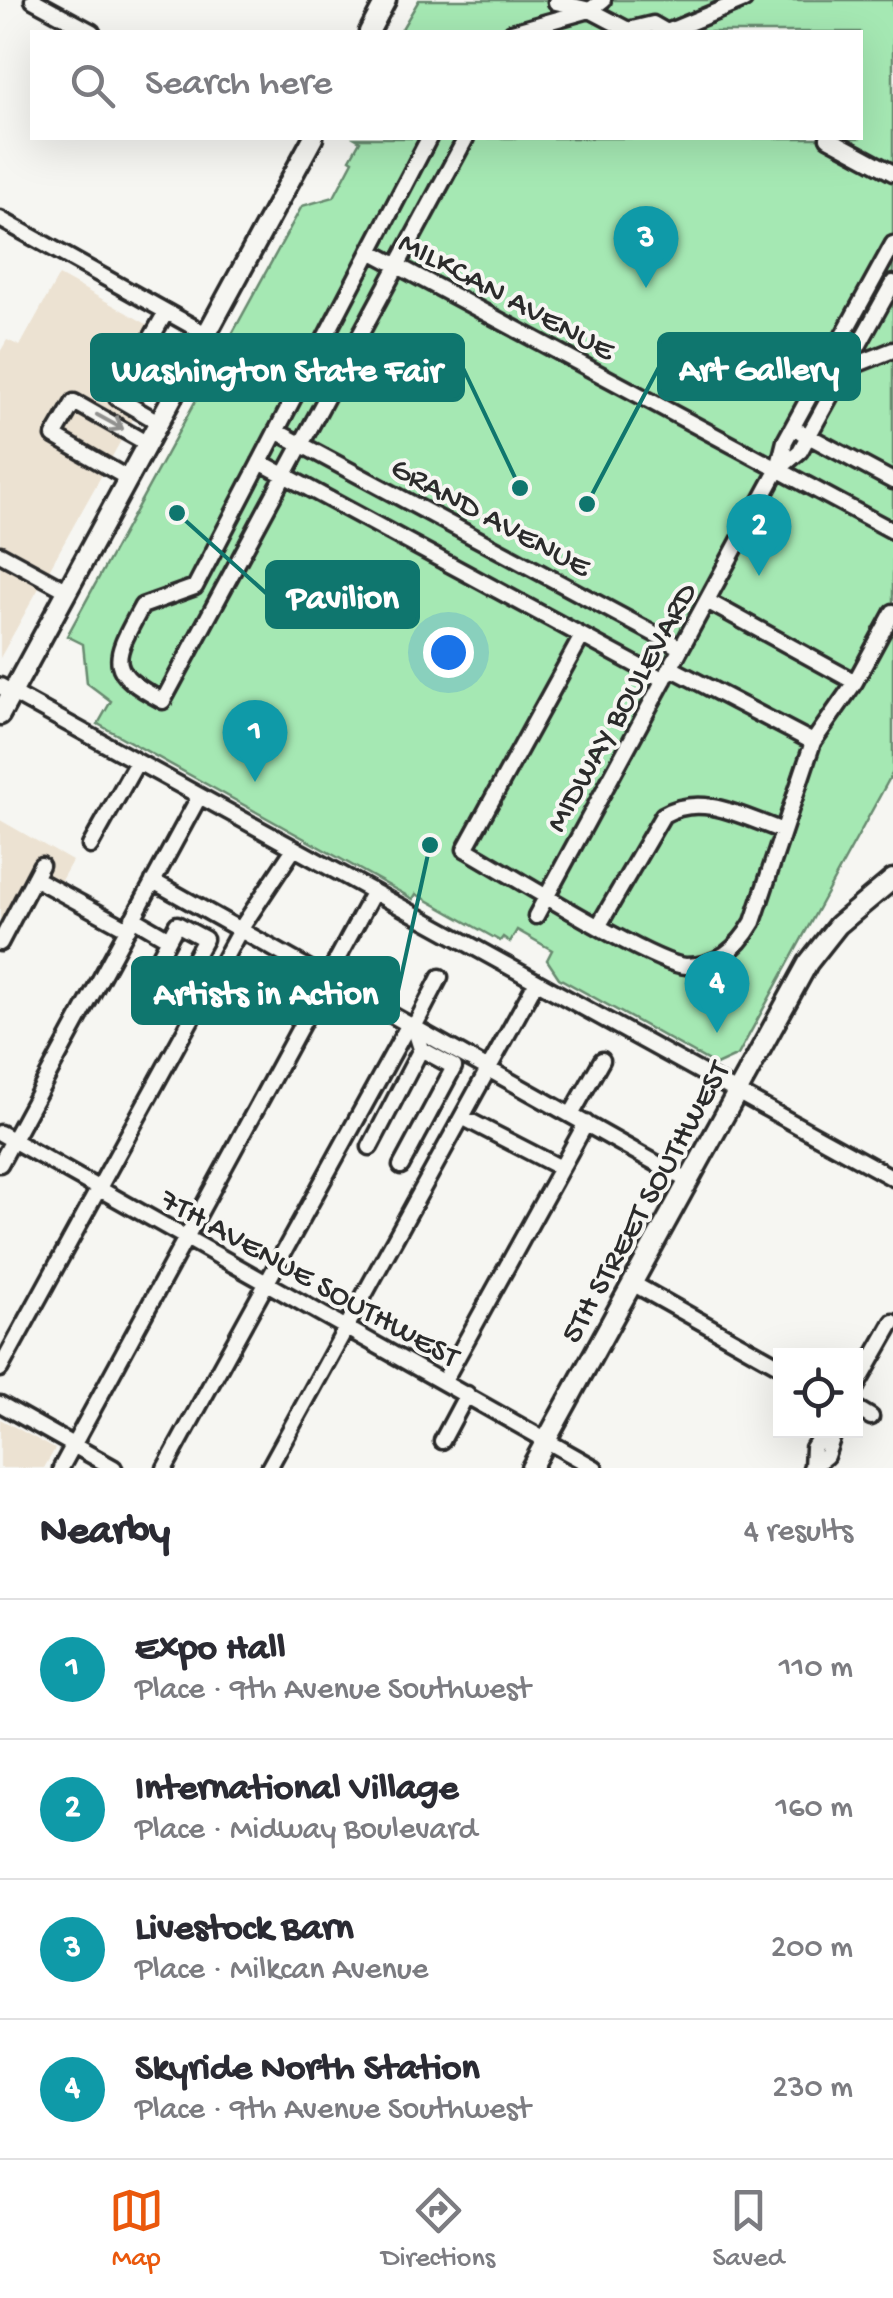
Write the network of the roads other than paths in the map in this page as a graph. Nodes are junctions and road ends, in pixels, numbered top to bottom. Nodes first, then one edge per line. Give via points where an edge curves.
1 (33, 0) edge
2 (386, 0) edge
3 (603, 0) edge
4 (744, 0) edge
5 (556, 2) edge
6 (590, 10) junction
7 (88, 30) edge
8 (370, 30) edge
9 (519, 30) edge
10 (628, 30) edge
11 (633, 30) edge
12 (664, 30) edge
13 (673, 30) edge
14 (312, 140) edge
15 (428, 140) edge
16 (465, 140) edge
17 (832, 140) edge
18 (893, 173) edge
19 (0, 219) edge
20 (893, 244) edge
21 (370, 251) junction
22 (397, 266) junction
23 (893, 283) edge
24 (166, 312) junction
25 (208, 335) junction
26 (893, 350) edge
27 (845, 370) junction
28 (160, 423) junction
29 (792, 428) junction
30 (276, 430) junction
31 (808, 436) junction
32 (148, 444) junction
33 (301, 444) junction
34 (260, 462) junction
35 (778, 469) junction
36 (284, 476) junction
37 (129, 478) junction
38 (893, 481) edge
39 (893, 532) edge
40 (0, 554) edge
41 (68, 591) junction
42 (707, 601) junction
43 (893, 612) edge
44 (582, 636) junction
45 (681, 648) junction
46 (667, 674) junction
47 (855, 682) junction
48 (6, 689) edge
49 (0, 715) edge
50 (813, 742) junction
51 (137, 762) junction
52 (199, 797) junction
53 (783, 831) junction
54 (90, 846) dead end
55 (294, 850) junction
56 (893, 878) edge
57 (153, 881) junction
58 (373, 894) junction
59 (548, 894) junction
60 (536, 916) dead end
61 (130, 924) junction
62 (600, 924) junction
63 (240, 930) junction
64 (169, 939) junction
65 (0, 943) edge
66 (155, 965) dead end
67 (440, 976) dead end
68 (327, 978) junction
69 (182, 981) dead end
70 (536, 984) junction
71 (412, 1026) junction
72 (421, 1049) junction
73 (602, 1060) dead end
74 (489, 1069) junction
75 (736, 1094) junction
76 (571, 1115) junction
77 (462, 1117) junction
78 (586, 1123) junction
79 (6, 1137) edge
80 (370, 1147) dead end
81 (0, 1164) edge
82 (401, 1166) dead end
83 (561, 1168) junction
84 (893, 1178) edge
85 (688, 1181) junction
86 (100, 1190) junction
87 (186, 1238) junction
88 (266, 1282) junction
89 (632, 1283) junction
90 (893, 1322) edge
91 (346, 1326) junction
92 (773, 1362) edge
93 (0, 1369) edge
94 (863, 1375) edge
95 (444, 1381) junction
96 (467, 1394) junction
97 (0, 1404) edge
98 (863, 1412) edge
99 (871, 1417) dead end
100 (819, 1438) edge
101 (832, 1438) edge
102 (442, 1440) dead end
103 (546, 1441) junction
104 (74, 1445) junction
105 (812, 1467) edge
106 (61, 1468) edge
107 (114, 1468) edge
108 (165, 1468) edge
109 (268, 1468) edge
110 (531, 1468) edge
111 (595, 1468) edge

1 - 7 street
2 - 8 main road
3 - 6 street
4 - 13 street
5 - 6 street
6 - 9 street
6 - 10 street
11 - 12 street via 653,24
14 - 25 main road
15 - 21 street
16 - 22 street
17 - 18 street
19 - 24 street
20 - 29 street, MIDWAY BOULEVARD
21 - 22 street, MILKCAN AVENUE
21 - 30 street
22 - 33 street
22 - 35 street, MILKCAN AVENUE
23 - 27 street, MIDWAY BOULEVARD
24 - 25 street
24 - 28 street via 117,398
25 - 28 main road
26 - 27 street
27 - 31 street, MIDWAY BOULEVARD
28 - 32 main road
29 - 31 street
29 - 35 street, MIDWAY BOULEVARD
30 - 33 street, GRAND AVENUE
30 - 34 street
31 - 35 street, MIDWAY BOULEVARD
31 - 38 street
32 - 37 main road
37 -> 32 street via 54,436 74,402
33 - 36 street
33 - 45 street, GRAND AVENUE
34 - 36 street, GRAND AVENUE
34 - 36 street via 195,588 142,606 119,650 128,682 163,701
35 - 39 street, MILKCAN AVENUE
35 - 42 street, MIDWAY BOULEVARD
36 - 44 street, GRAND AVENUE
37 - 41 main road
40 - 41 street
41 - 48 main road
42 - 45 street, MIDWAY BOULEVARD
42 - 47 street
43 - 47 street
44 - 46 street, GRAND AVENUE
44 - 59 street via 465,849
45 - 46 street, MIDWAY BOULEVARD
46 - 50 street, GRAND AVENUE
46 - 59 street, MIDWAY BOULEVARD
47 - 50 street
48 - 49 main road
48 - 51 street
50 - 53 street
51 - 52 street
51 - 54 street
52 - 55 street
52 - 57 street
53 - 62 street via 706,804 662,815
53 - 62 street via 754,922 725,956 704,964 671,963
55 - 58 street
55 - 63 street
56 - 75 main road, 5TH STREET SOUTHWEST via 838,925 808,964
57 - 61 street
57 - 63 street
58 - 68 street
58 - 70 street
59 - 60 street, MIDWAY BOULEVARD
59 - 62 street
61 - 64 street
61 - 65 street via 38,872
61 - 79 street
63 - 68 street
63 - 86 street
64 - 66 street
64 - 69 street via 177,924 206,939
67 - 71 street
68 - 71 street
68 - 87 street
70 - 74 street
70 - 75 street
71 - 72 street
71 - 74 street
71 - 88 street
72 - 80 street
72 - 82 street via 454,1067
73 - 76 street
74 - 76 street
74 - 77 street
75 - 84 street
75 - 85 main road, 5TH STREET SOUTHWEST
76 - 78 street
77 - 83 street
77 - 91 street
78 - 83 street
78 - 85 street
79 - 81 street
79 - 86 street, 7TH AVENUE SOUTHWEST
83 - 95 street
85 - 89 main road, 5TH STREET SOUTHWEST
86 - 87 street, 7TH AVENUE SOUTHWEST
86 - 93 street
87 - 88 street, 7TH AVENUE SOUTHWEST
87 - 104 street
88 - 91 street, 7TH AVENUE SOUTHWEST
88 - 108 street
89 - 92 street
89 - 103 main road, 5TH STREET SOUTHWEST
90 - 94 street
91 - 95 street, 7TH AVENUE SOUTHWEST
91 - 109 street
95 - 96 street, 7TH AVENUE SOUTHWEST
96 - 102 street
96 - 103 street, 7TH AVENUE SOUTHWEST
97 - 104 street
98 - 99 street
100 - 105 street
101 - 105 street via 826,1456
103 - 110 main road, 5TH STREET SOUTHWEST
103 - 111 street, 7TH AVENUE SOUTHWEST
104 - 106 street
104 - 107 street

